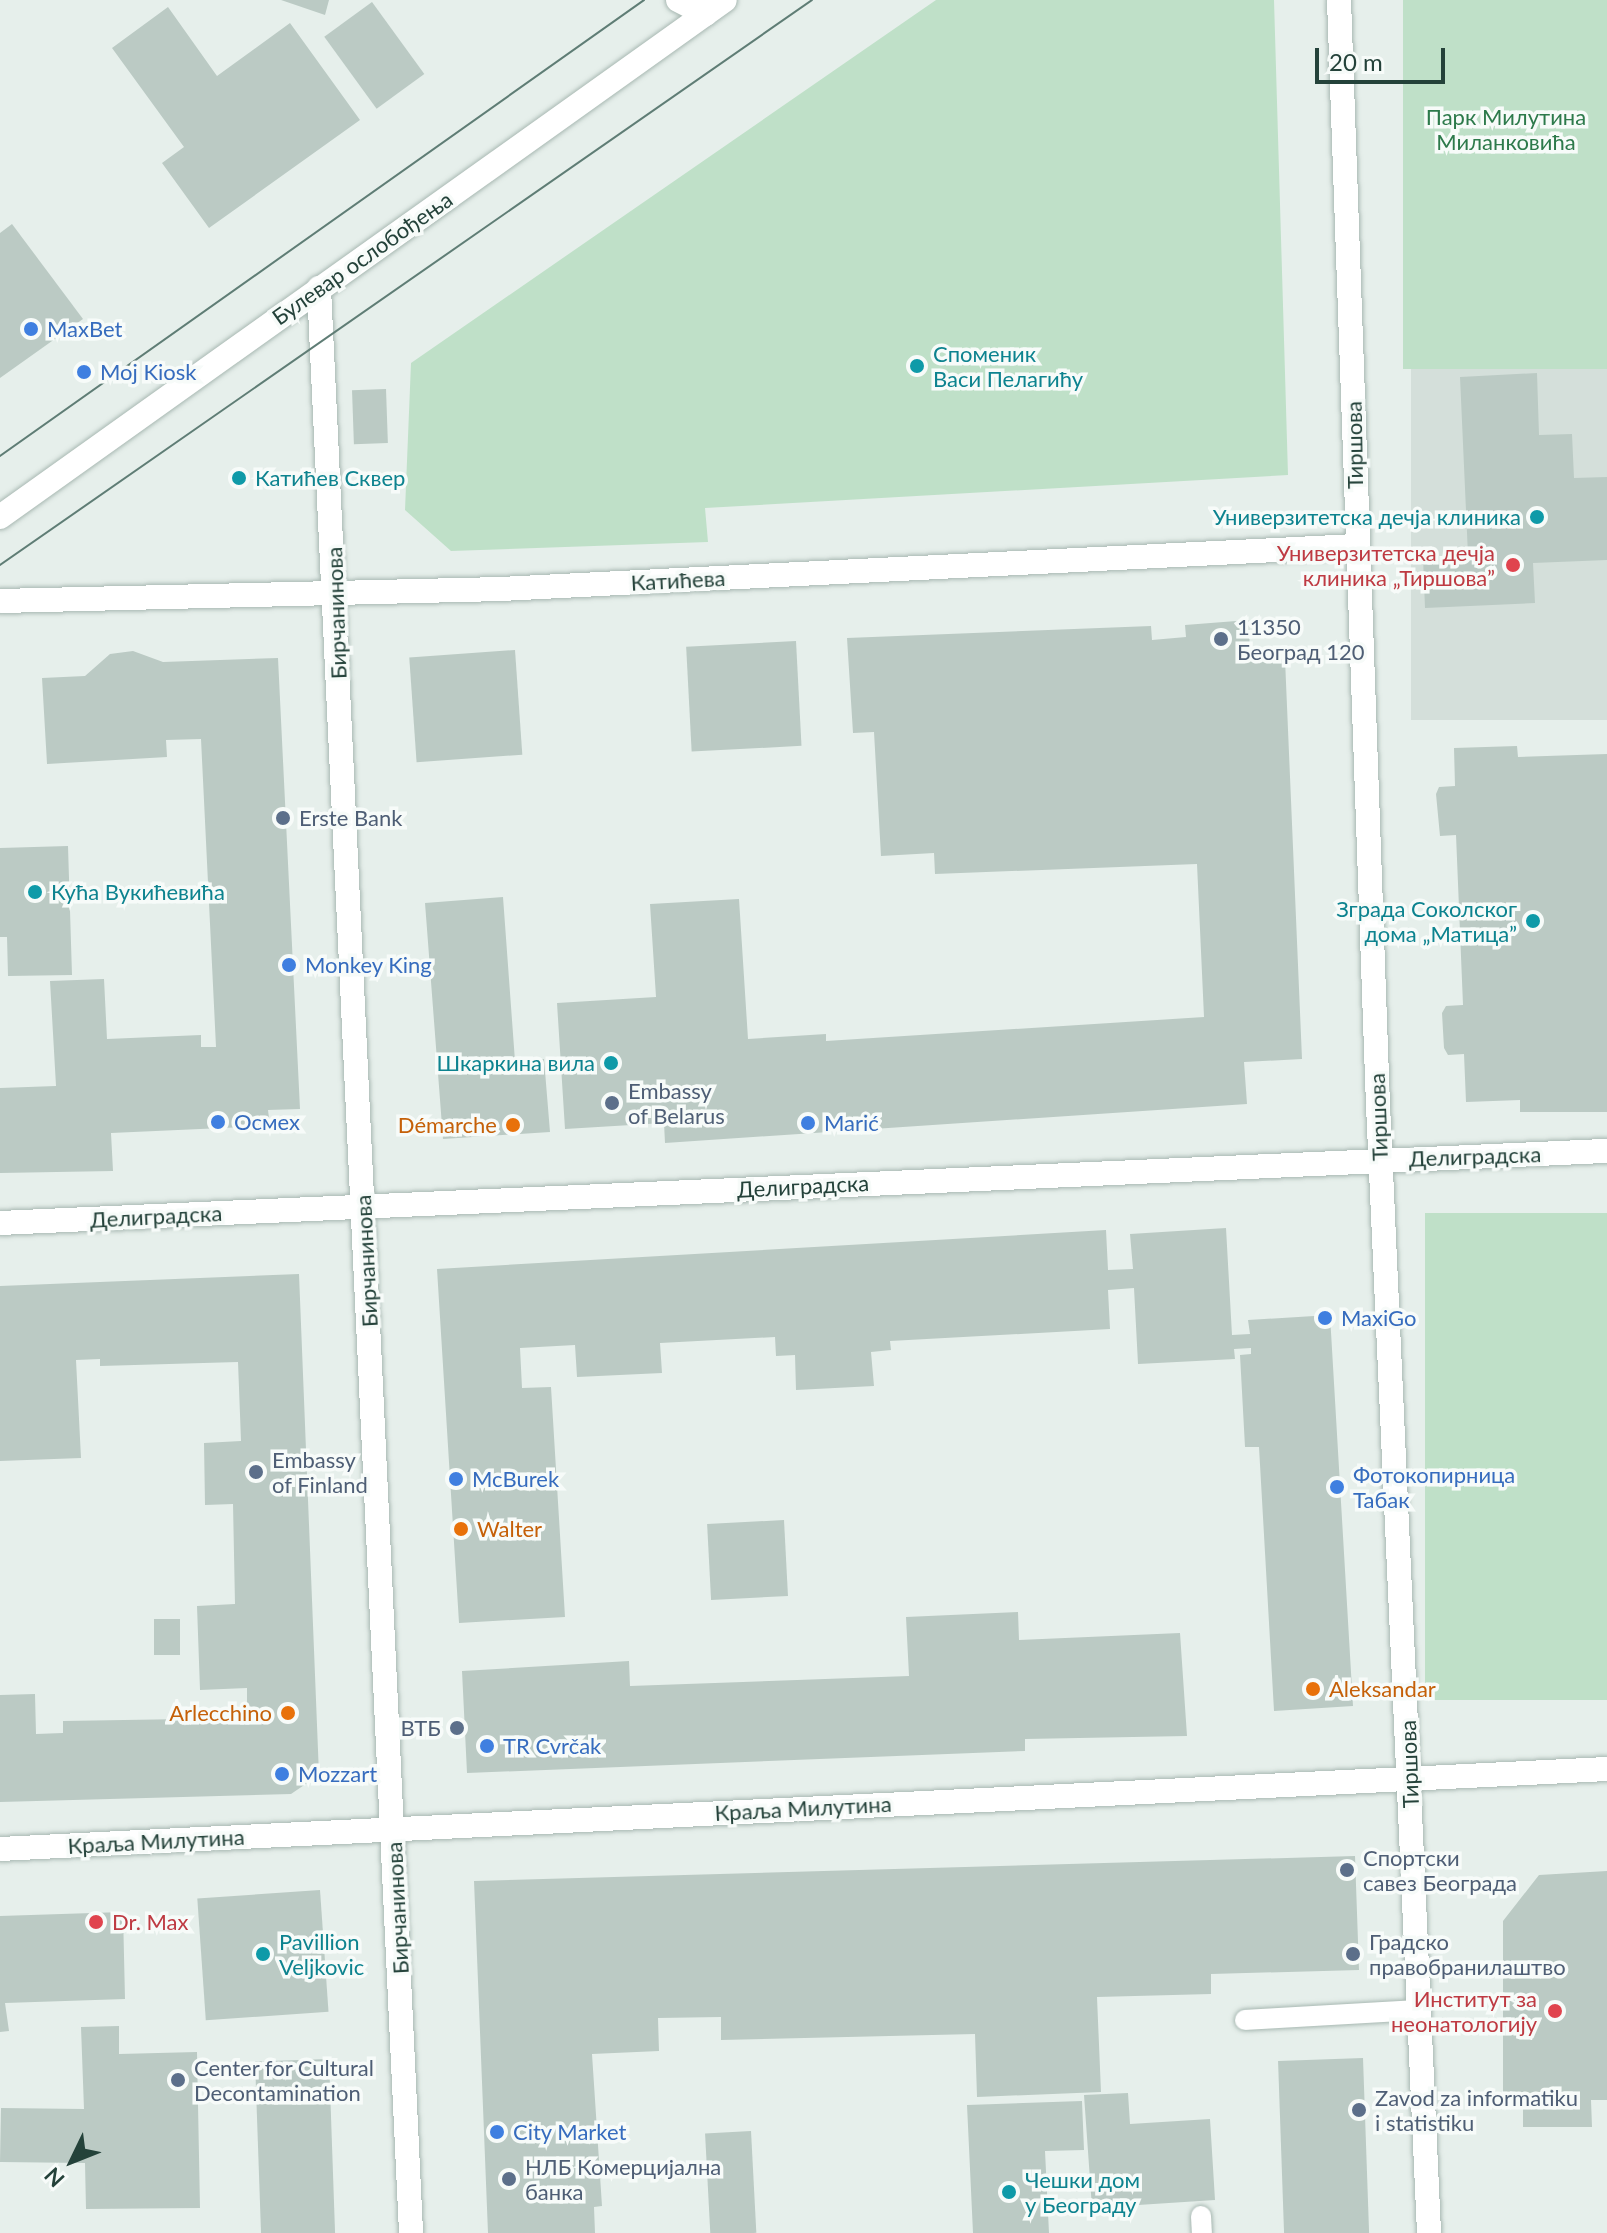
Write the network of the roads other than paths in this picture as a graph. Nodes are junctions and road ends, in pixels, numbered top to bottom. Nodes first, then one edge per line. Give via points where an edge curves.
1 (678, 0) edge
2 (1339, 0) edge
3 (716, 7) edge
4 (319, 288) junction
5 (0, 517) edge
6 (1356, 546) junction
7 (336, 592) junction
8 (0, 601) edge
9 (1607, 1151) edge
10 (1380, 1160) junction
11 (363, 1206) junction
12 (0, 1223) edge
13 (1607, 1769) edge
14 (1410, 1778) junction
15 (394, 1829) junction
16 (0, 1849) edge
17 (1421, 2010) junction
18 (1245, 2020) dead end
19 (411, 2233) edge
20 (1429, 2233) edge

1 - 3 street
2 - 6 street, Тиршова
3 - 4 street, Булевар ослобођења
4 - 5 street, Булевар ослобођења
4 - 7 street, Бирчанинова
6 - 7 street, Катићева via 501,589
6 - 10 street, Тиршова
7 - 8 street, Катићева
7 - 11 street, Бирчанинова
9 - 10 street, Делиградска
10 - 11 street, Делиградска
10 - 14 street, Тиршова
11 - 12 street, Делиградска
11 - 15 street, Бирчанинова
13 - 14 street, Краља Милутина
14 - 15 street, Краља Милутина
14 - 17 street, Тиршова
15 - 16 street, Краља Милутина
15 - 19 street, Бирчанинова
17 - 18 lane
17 - 20 street, Тиршова

